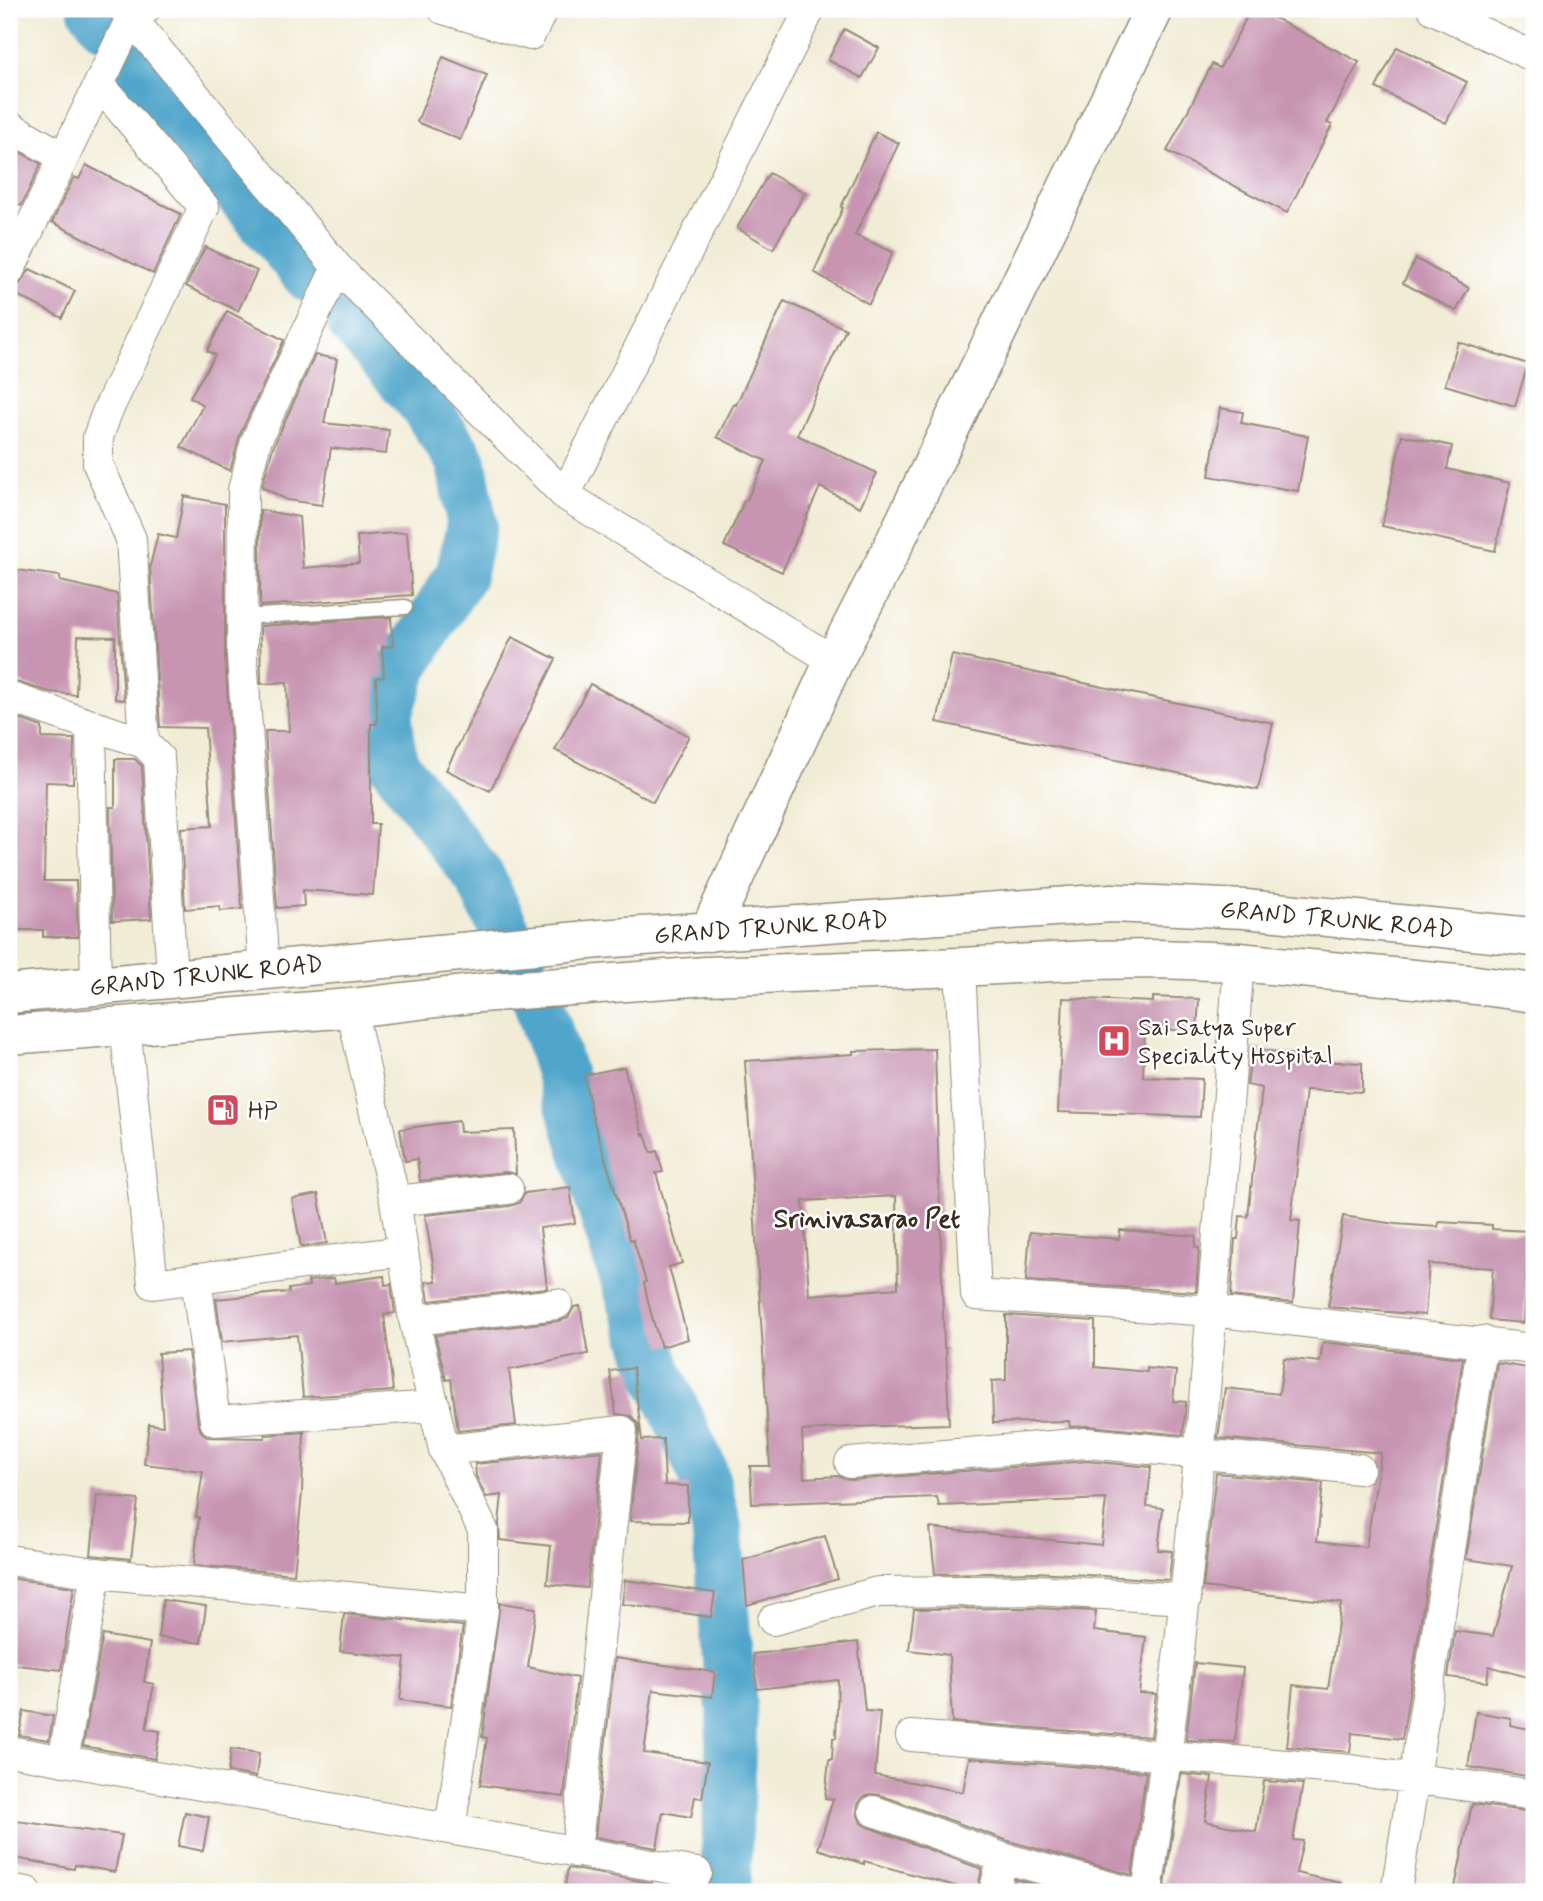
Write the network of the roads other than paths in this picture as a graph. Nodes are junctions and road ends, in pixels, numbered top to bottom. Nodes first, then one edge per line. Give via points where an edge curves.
1 (443, 9) edge
2 (543, 9) edge
3 (810, 9) edge
4 (1154, 9) edge
5 (1433, 9) edge
6 (133, 12) edge
7 (1534, 57) edge
8 (99, 84) junction
9 (9, 125) edge
10 (64, 157) junction
11 (337, 267) junction
12 (9, 271) edge
13 (565, 495) junction
14 (405, 607) dead end
15 (242, 617) junction
16 (834, 661) junction
17 (9, 697) edge
18 (91, 725) junction
19 (144, 743) junction
20 (709, 932) junction
21 (1534, 937) edge
22 (1239, 962) junction
23 (960, 967) junction
24 (264, 970) junction
25 (173, 978) junction
26 (96, 987) junction
27 (1534, 993) edge
28 (9, 994) edge
29 (351, 1008) junction
30 (125, 1026) junction
31 (9, 1035) edge
32 (508, 1189) dead end
33 (395, 1201) junction
34 (403, 1251) junction
35 (197, 1278) junction
36 (556, 1304) dead end
37 (1212, 1311) junction
38 (414, 1320) junction
39 (1483, 1341) junction
40 (1534, 1349) edge
41 (435, 1406) junction
42 (444, 1450) junction
43 (1198, 1454) junction
44 (850, 1463) dead end
45 (1359, 1469) dead end
46 (9, 1560) edge
47 (96, 1573) junction
48 (1185, 1598) junction
49 (483, 1610) junction
50 (773, 1619) dead end
51 (911, 1736) dead end
52 (9, 1751) edge
53 (1167, 1755) junction
54 (63, 1761) junction
55 (1415, 1778) junction
56 (1534, 1795) edge
57 (874, 1811) dead end
58 (450, 1829) junction
59 (576, 1852) junction
60 (1003, 1858) junction
61 (697, 1873) dead end
62 (9, 1889) edge
63 (27, 1892) edge
64 (994, 1892) edge
65 (1129, 1892) edge
66 (1147, 1892) edge
67 (1396, 1892) edge

1 - 2 street via 530,35
3 - 13 street
4 - 16 main road
5 - 7 street
6 - 8 street
6 - 11 street
8 - 10 street
8 - 19 street via 204,207 98,437 98,464 131,539
9 - 10 street
10 - 12 street
11 - 13 street
11 - 15 street via 248,466 243,490
13 - 16 street
14 - 15 lane
15 - 24 street
16 - 20 main road
17 - 18 street
18 - 19 street
18 - 26 street
19 - 25 street via 159,758
20 - 21 main road, GRAND TRUNK ROAD via 1112,903 1245,909
20 - 24 main road, GRAND TRUNK ROAD
22 - 23 main road, GRAND TRUNK ROAD via 1089,960
22 - 27 main road, GRAND TRUNK ROAD
22 - 37 street
23 - 29 main road, GRAND TRUNK ROAD via 706,976
23 - 37 street via 976,1295
24 - 25 main road, GRAND TRUNK ROAD
25 - 26 main road, GRAND TRUNK ROAD
26 - 28 main road, GRAND TRUNK ROAD
29 - 30 main road, GRAND TRUNK ROAD
29 - 33 street
30 - 31 main road, GRAND TRUNK ROAD
30 - 35 street via 153,1284
32 - 33 street
33 - 34 street
34 - 35 street
34 - 38 street
35 - 41 street via 215,1421
36 - 38 street
37 - 39 street
37 - 43 street
38 - 41 street
39 - 40 street
39 - 55 street
41 - 42 street
42 - 49 street via 484,1530
42 - 59 street via 622,1431
43 - 44 street via 1087,1443
43 - 45 street
43 - 48 street
46 - 47 street
47 - 49 street
47 - 54 street
48 - 50 street via 1036,1590 878,1592
48 - 53 street
49 - 58 street
51 - 53 street
52 - 54 street
53 - 55 street
53 - 66 street
54 - 58 street
55 - 56 street
55 - 67 street
57 - 60 street
58 - 59 street
59 - 61 street
60 - 64 street
60 - 65 street
62 - 63 street

